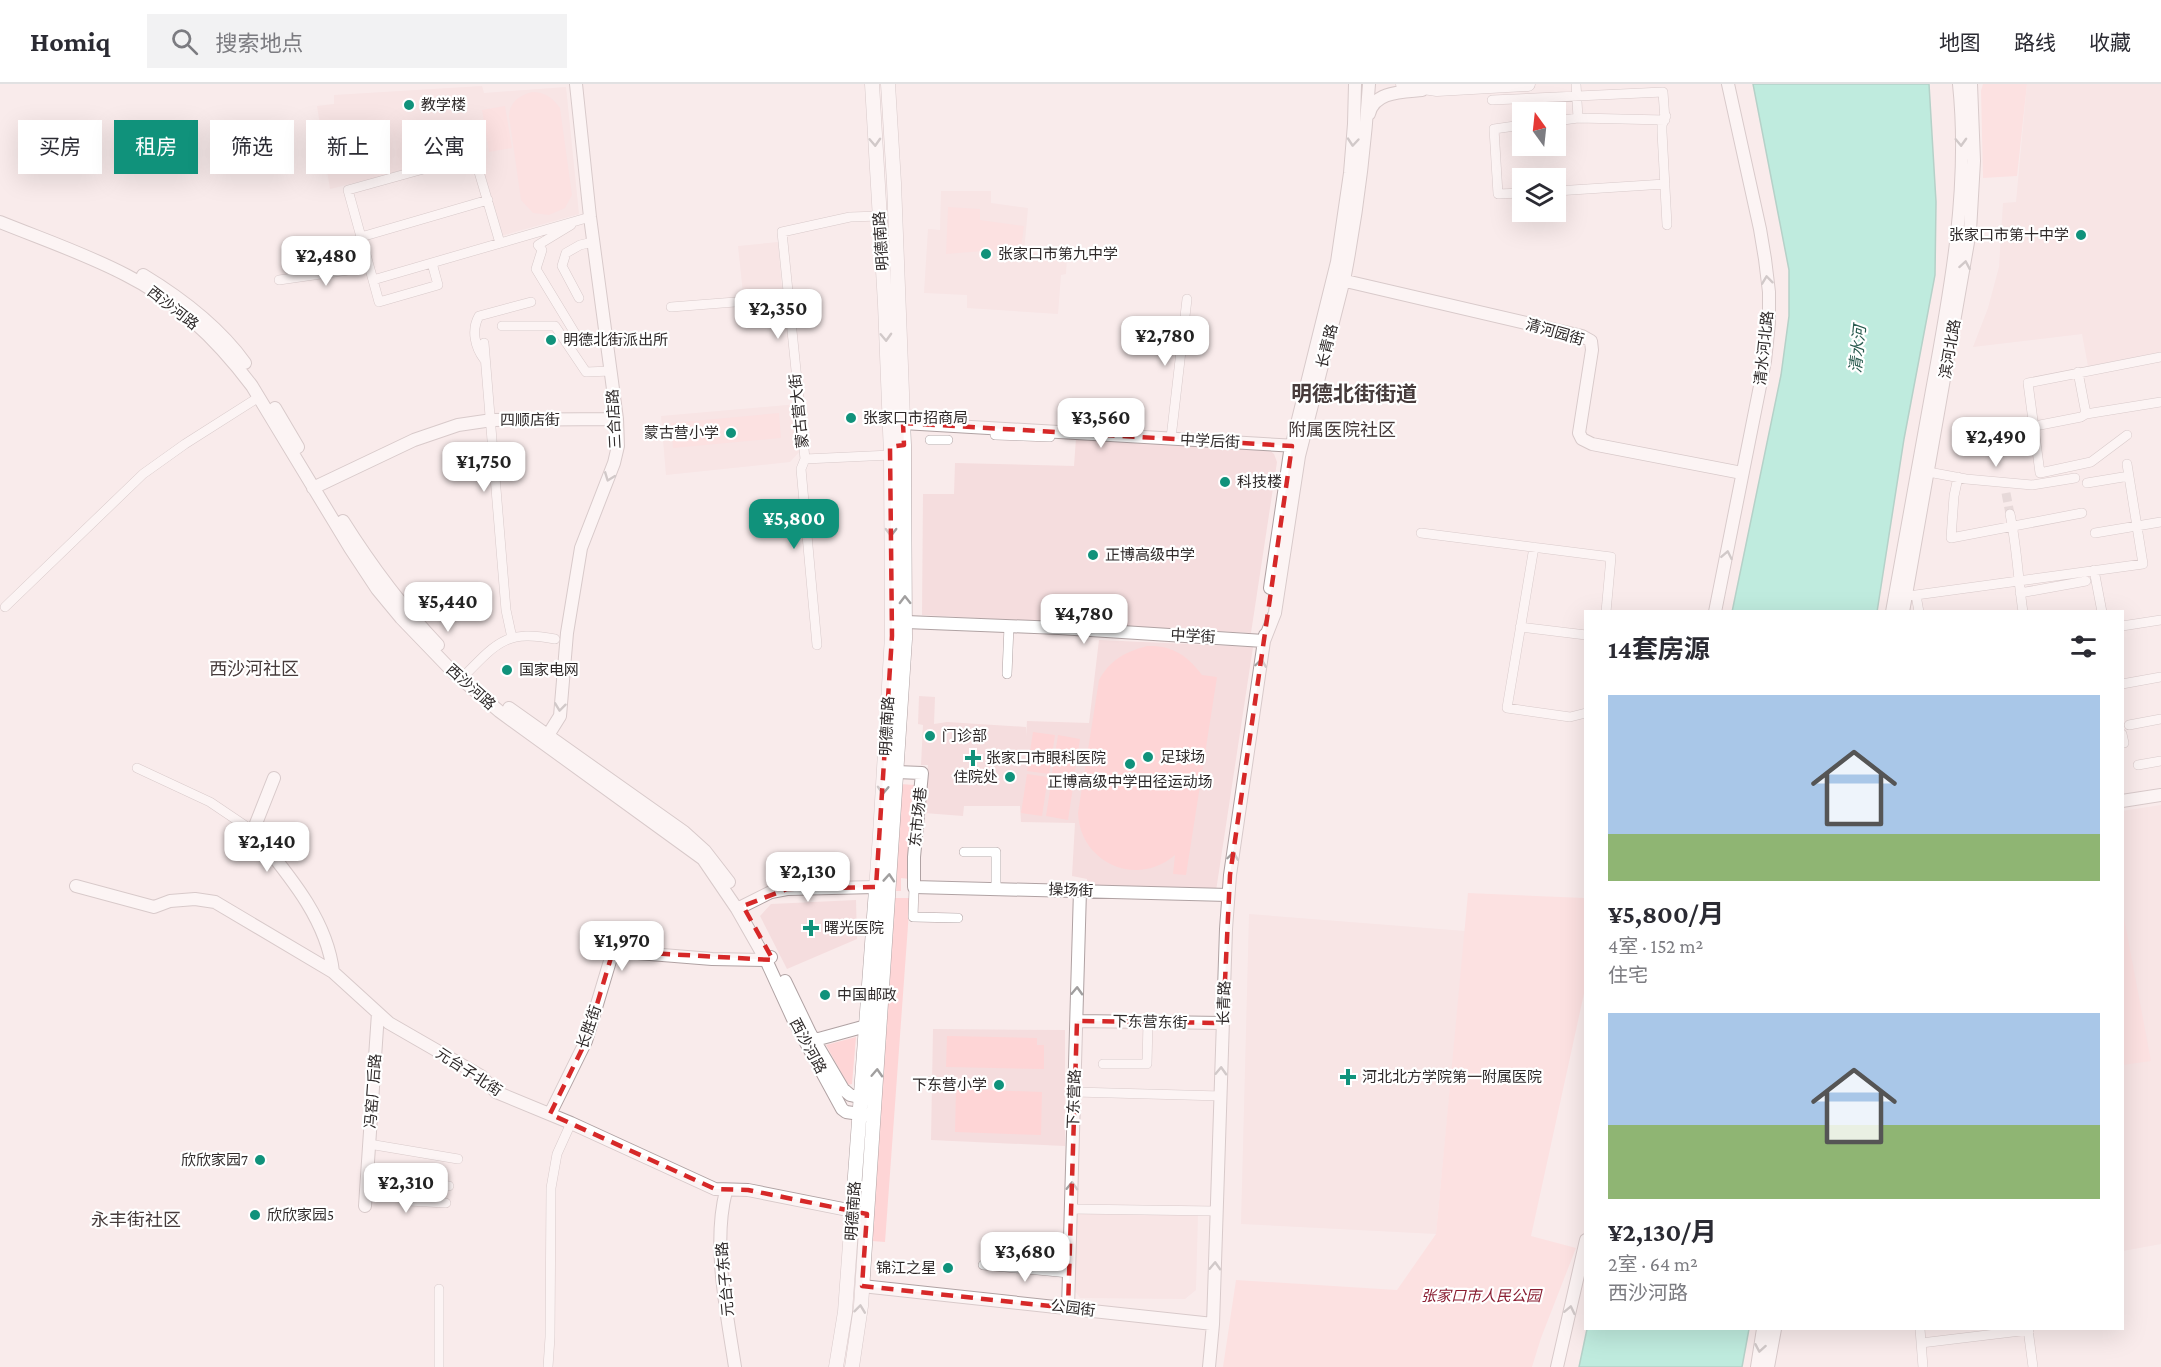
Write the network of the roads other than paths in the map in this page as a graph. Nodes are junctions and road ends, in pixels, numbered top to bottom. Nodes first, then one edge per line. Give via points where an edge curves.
1 (576, 84) edge
2 (872, 84) edge
3 (888, 84) edge
4 (1355, 84) edge
5 (1369, 84) edge
6 (1403, 84) edge
7 (1528, 84) edge
8 (1576, 84) edge
9 (1665, 84) edge
10 (1728, 84) edge
11 (1959, 84) edge
12 (1971, 84) edge
13 (1437, 88) junction
14 (1576, 96) junction
15 (1492, 100) dead end
16 (1578, 118) junction
17 (1566, 120) edge
18 (1665, 120) junction
19 (1366, 124) junction
20 (1512, 126) edge
21 (1665, 184) junction
22 (1566, 190) edge
23 (1512, 193) edge
24 (488, 200) junction
25 (0, 214) edge
26 (879, 216) junction
27 (590, 217) junction
28 (0, 222) edge
29 (571, 225) dead end
30 (1667, 225) dead end
31 (544, 230) junction
32 (361, 237) junction
33 (547, 240) junction
34 (593, 242) junction
35 (500, 243) junction
36 (432, 263) junction
37 (369, 267) junction
38 (279, 280) dead end
39 (373, 280) junction
40 (1338, 280) junction
41 (579, 298) dead end
42 (788, 298) junction
43 (1187, 299) dead end
44 (531, 302) dead end
45 (670, 308) dead end
46 (502, 326) dead end
47 (576, 335) dead end
48 (484, 343) dead end
49 (2161, 357) edge
50 (486, 361) junction
51 (611, 371) junction
52 (2078, 372) junction
53 (259, 397) junction
54 (2161, 402) edge
55 (2086, 414) junction
56 (617, 419) junction
57 (492, 420) junction
58 (903, 423) junction
59 (941, 425) junction
60 (2035, 426) junction
61 (1025, 433) junction
62 (995, 435) dead end
63 (2127, 435) dead end
64 (1054, 438) dead end
65 (1171, 438) junction
66 (940, 440) dead end
67 (1296, 446) junction
68 (895, 449) junction
69 (805, 459) junction
70 (2127, 464) dead end
71 (1922, 471) junction
72 (1742, 473) junction
73 (2129, 476) junction
74 (1958, 477) junction
75 (2075, 478) dead end
76 (2004, 483) junction
77 (2087, 483) dead end
78 (317, 486) junction
79 (2006, 493) tunnel mouth
80 (2082, 513) dead end
81 (2010, 514) tunnel mouth
82 (2161, 522) edge
83 (2013, 526) junction
84 (2137, 526) junction
85 (2095, 532) dead end
86 (1421, 533) dead end
87 (1533, 547) junction
88 (2094, 570) junction
89 (2018, 581) junction
90 (2086, 581) dead end
91 (2020, 593) junction
92 (1905, 596) junction
93 (5, 607) dead end
94 (1605, 610) edge
95 (1715, 610) edge
96 (1894, 610) edge
97 (1903, 610) edge
98 (1917, 610) edge
99 (2023, 610) edge
100 (2102, 610) edge
101 (2161, 620) edge
102 (906, 622) junction
103 (1009, 626) junction
104 (2124, 626) edge
105 (1520, 627) junction
106 (1584, 635) edge
107 (512, 638) junction
108 (555, 639) dead end
109 (1264, 641) junction
110 (817, 645) dead end
111 (466, 674) junction
112 (1007, 674) dead end
113 (2161, 677) edge
114 (896, 681) junction
115 (2124, 684) edge
116 (1584, 714) edge
117 (2161, 718) edge
118 (2129, 724) dead end
119 (545, 739) junction
120 (2161, 761) edge
121 (2138, 765) dead end
122 (137, 768) dead end
123 (896, 772) junction
124 (274, 778) dead end
125 (2161, 795) edge
126 (2124, 801) edge
127 (253, 831) junction
128 (964, 852) dead end
129 (76, 886) dead end
130 (914, 886) junction
131 (876, 887) junction
132 (996, 888) junction
133 (1080, 890) junction
134 (1228, 894) junction
135 (740, 907) junction
136 (958, 918) dead end
137 (768, 958) junction
138 (333, 972) junction
139 (378, 1013) junction
140 (1077, 1021) junction
141 (1148, 1022) junction
142 (1223, 1023) junction
143 (866, 1026) junction
144 (815, 1040) junction
145 (1103, 1064) dead end
146 (1075, 1092) junction
147 (1221, 1096) junction
148 (861, 1099) junction
149 (875, 1099) junction
150 (550, 1114) junction
151 (859, 1115) junction
152 (874, 1116) junction
153 (571, 1123) junction
154 (369, 1144) junction
155 (458, 1159) dead end
156 (367, 1176) junction
157 (411, 1181) junction
158 (449, 1186) dead end
159 (726, 1191) junction
160 (446, 1203) dead end
161 (365, 1206) dead end
162 (1071, 1209) junction
163 (853, 1211) junction
164 (1216, 1211) junction
165 (1584, 1248) edge
166 (1013, 1256) dead end
167 (1070, 1257) junction
168 (983, 1265) dead end
169 (1070, 1273) junction
170 (862, 1286) junction
171 (439, 1290) dead end
172 (1068, 1308) junction
173 (1213, 1324) junction
174 (1763, 1330) edge
175 (1775, 1330) edge
176 (1920, 1330) edge
177 (2029, 1330) edge
178 (1921, 1343) junction
179 (439, 1367) edge
180 (548, 1367) edge
181 (735, 1367) edge
182 (836, 1367) edge
183 (852, 1367) edge
184 (1209, 1367) edge
185 (1557, 1367) edge
186 (1757, 1367) edge
187 (1768, 1367) edge
188 (1923, 1367) edge
189 (2033, 1367) edge

1 - 27 street, 三合店路
2 -> 26 main road, 明德南路
3 - 58 main road, 明德南路
4 -> 40 street, 长青路
5 - 19 street, 长青路
6 - 13 main road
7 - 13 main road
8 - 14 street
9 - 18 street
72 -> 10 street, 清水河北路 via 1765,361 1769,292 1760,229
11 -> 71 street, 滨河北路 via 1959,230
71 -> 12 street, 滨河北路 via 1971,231
13 - 19 street via 1382,96 1370,109
14 - 15 street
14 - 16 street
14 - 18 street via 1663,92
16 - 17 street
16 - 18 street
18 - 21 street
19 - 40 street, 长青路 via 1350,245
20 - 23 street via 1494,129 1498,194
21 - 22 street
21 - 30 street
24 - 32 street
24 - 32 street via 474,155 348,190
24 - 35 street
25 - 78 street, 西沙河路 via 130,268 194,310 243,359
26 - 42 street, 蒙古营大街 via 850,217 782,232
26 -> 68 main road, 明德南路
27 - 31 street
27 - 34 street, 三合店路
28 - 53 street, 西沙河路 via 126,275 161,296 234,362
29 - 33 street
31 - 33 street
31 - 35 street
32 - 37 street
33 - 47 street via 538,245 542,250 536,269
34 - 41 street via 566,253 562,266
34 - 51 street, 三合店路
35 - 36 street
36 - 39 street
36 - 39 street via 438,285 379,302
37 - 38 street
37 - 39 street
40 - 67 street, 长青路
40 - 72 street, 清河园街 via 1582,336 1591,341 1592,350 1579,433 1582,439
42 - 45 street
42 - 69 street, 蒙古营大街
43 - 65 street
44 - 50 street via 479,316 475,338
46 - 51 street via 555,326 586,372
48 - 50 street
49 - 52 street
50 - 57 street
51 - 56 street, 三合店路
52 - 55 street
52 - 60 street via 2028,383
53 - 78 street, 西沙河路
53 - 93 street via 143,474
54 - 55 street
55 - 60 street
56 - 57 street, 四顺店街
56 -> 119 street, 三合店路 via 614,464 581,548 567,633 560,716
57 - 78 street, 四顺店街 via 458,425 414,440
57 - 107 street via 506,610
58 - 59 street, 中学后街
58 - 68 main road, 明德南路
59 - 61 street, 中学后街
59 - 66 street
60 - 63 street via 2040,473 2091,462
61 - 62 street
61 - 64 street
61 - 65 street, 中学后街
65 - 67 street, 中学后街
67 - 109 street, 长青路 via 1275,613
68 - 69 street, 蒙古营大街
102 -> 68 main road, 明德南路
68 -> 114 main road, 明德南路 via 892,636
69 - 110 street via 801,476
70 - 73 street
71 - 74 street
71 - 92 street, 滨河北路
95 -> 72 street, 清水河北路
73 - 77 street
73 - 84 street
74 - 76 street
74 - 83 street via 1952,538
75 - 76 street via 2032,485
76 - 79 street
78 - 111 street, 西沙河路 via 375,571
78 - 119 street, 西沙河路 via 377,589 401,618 454,673 499,711
80 - 83 street
81 - 83 street
82 - 84 street
83 - 89 street
84 - 85 street
84 - 88 street via 2143,564
86 - 87 street
87 - 94 street via 1611,557
87 - 105 street
88 - 89 street
88 - 100 street
89 - 91 street
89 - 92 street
90 - 91 street
91 - 99 street
92 - 96 street, 滨河北路
92 - 97 street, 滨河北路
92 - 98 street
101 - 104 street
102 - 103 street, 中学街
102 - 114 main road, 明德南路
103 - 109 street, 中学街
103 - 112 street
105 - 106 street
105 - 116 street via 1507,708 1570,717
107 - 108 street via 535,635
107 - 111 street via 494,646
134 -> 109 street, 长青路
111 - 119 street, 西沙河路
113 - 115 street
114 - 123 main road, 明德南路
114 -> 131 main road, 明德南路
117 - 118 street
119 - 135 street, 西沙河路 via 684,832 718,866
120 - 121 street
122 - 127 street via 210,802
123 - 130 street, 东市场巷 via 922,773
149 -> 123 main road, 明德南路
124 - 127 street
125 - 126 street
127 - 138 street via 304,898 320,930
128 - 132 street via 996,852
129 - 138 street, 元台子北街 via 154,907 170,901 215,902
130 - 132 street, 操场街
130 - 136 street via 913,917
131 - 135 street via 786,889
131 - 143 main road, 明德南路
132 - 133 street, 操场街
133 - 134 street, 操场街
140 -> 133 street, 下东营路
134 - 142 street, 长青路
135 - 137 street, 西沙河路
137 - 144 street, 西沙河路
137 - 150 street, 长胜街 via 712,959 613,951 586,1041
137 - 151 street, 西沙河路 via 794,1019 842,1109
138 - 139 street, 元台子北街
139 - 150 street, 元台子北街 via 481,1076 496,1092
139 - 154 street, 冯窑厂后路
140 - 141 street, 下东营东街
140 - 146 street, 下东营路
141 - 142 street, 下东营东街
141 - 145 street via 1147,1064
147 -> 142 street, 长青路
143 - 144 street
143 - 148 main road, 明德南路
144 - 148 street, 西沙河路 via 843,1089
146 - 147 street
162 -> 146 street, 下东营路
147 - 164 street, 长青路
148 - 149 street
148 - 151 main road, 明德南路
149 - 152 main road, 明德南路
150 - 153 street, 元台子北街
151 - 152 street
151 - 163 main road, 明德南路
152 - 170 main road, 明德南路
153 - 159 street, 元台子北街
153 - 180 street via 557,1154 551,1188
154 - 155 street
154 - 156 street, 冯窑厂后路
156 - 157 street
156 - 161 street, 冯窑厂后路
157 - 158 street
157 - 160 street via 408,1201
159 - 163 street, 元台子北街 via 748,1190
159 - 181 street, 元台子东路 via 721,1241
162 - 164 street
162 - 167 street, 下东营路
163 - 182 main road, 明德南路
173 -> 164 street, 长青路
185 -> 165 street
166 - 167 street
167 - 169 street, 下东营路
168 - 169 street
169 - 172 street, 下东营路
170 - 172 street, 公园街
183 -> 170 main road, 明德南路
171 - 179 street
172 - 173 street, 公园街
173 - 184 street, 长青路
174 -> 186 street
175 - 187 street
176 - 178 street
177 - 178 street
177 - 189 street
178 - 188 street

